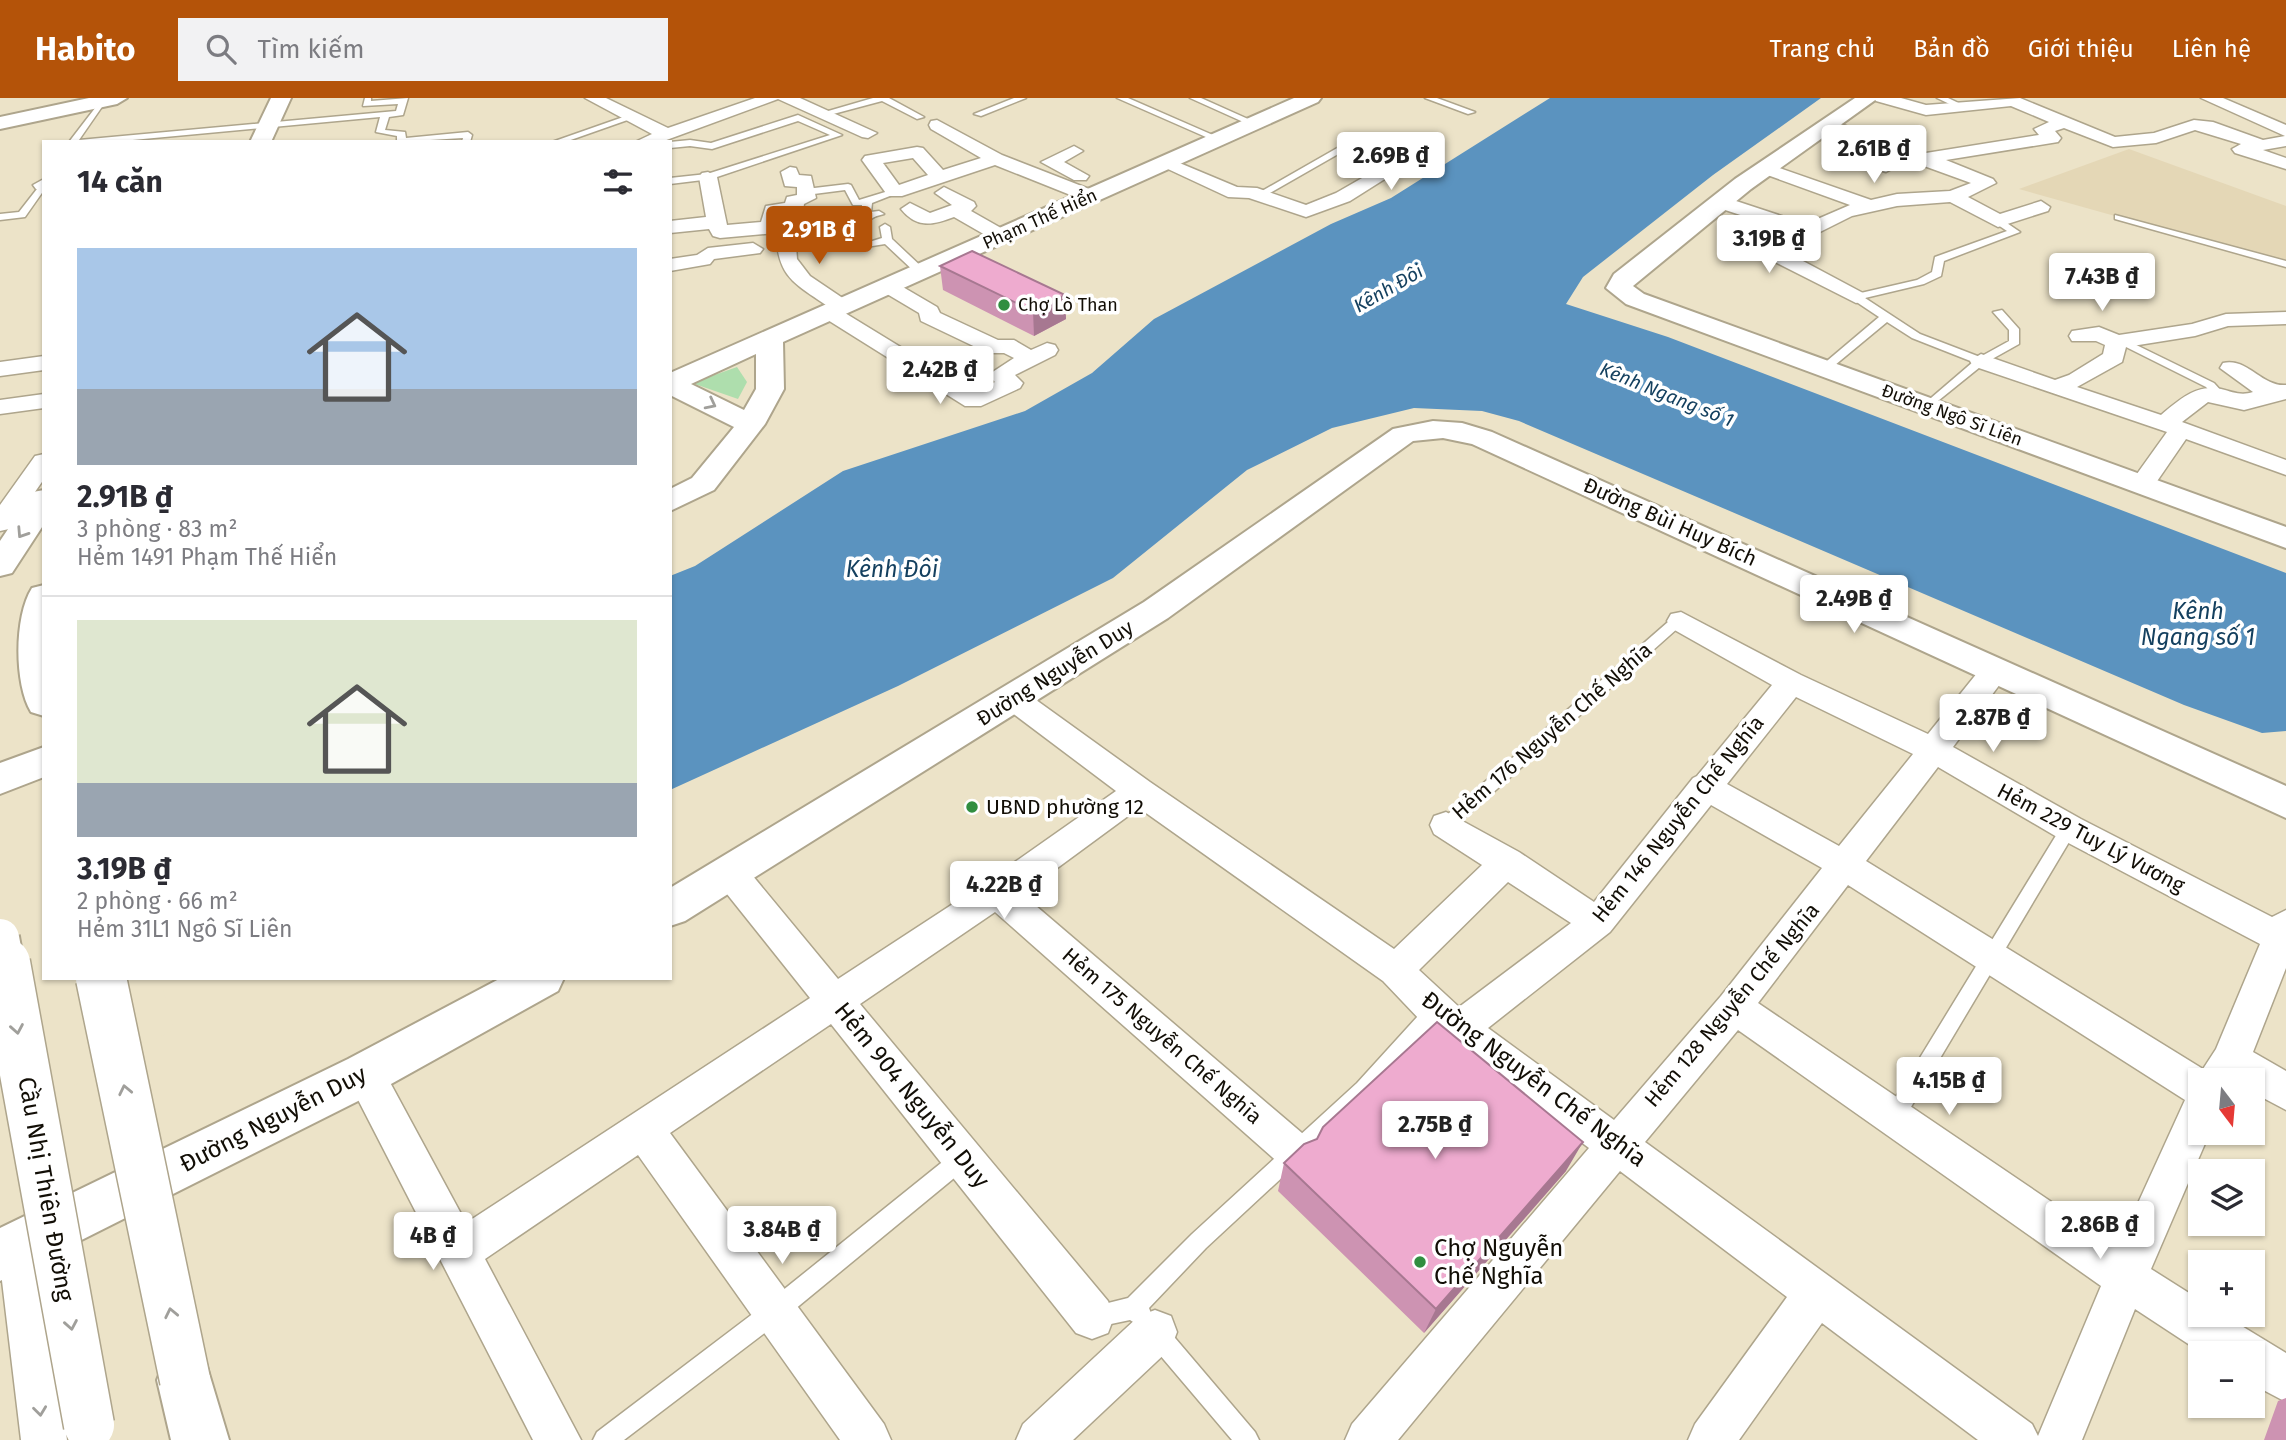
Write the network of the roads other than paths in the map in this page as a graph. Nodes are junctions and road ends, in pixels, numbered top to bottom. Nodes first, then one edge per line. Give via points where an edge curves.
1 (281, 98) edge
2 (593, 98) edge
3 (771, 98) edge
4 (786, 98) edge
5 (882, 98) edge
6 (1022, 98) edge
7 (1121, 98) edge
8 (1194, 98) edge
9 (1311, 98) edge
10 (1429, 98) edge
11 (1868, 98) edge
12 (1882, 98) edge
13 (1941, 98) edge
14 (2209, 98) edge
15 (107, 99) edge
16 (368, 99) edge
17 (2009, 99) edge
18 (404, 100) edge
19 (984, 103) dead end
20 (1963, 107) junction
21 (994, 108) junction
22 (2273, 108) dead end
23 (1471, 111) dead end
24 (978, 114) dead end
25 (2246, 114) junction
26 (385, 115) junction
27 (632, 117) junction
28 (920, 117) dead end
29 (821, 118) junction
30 (2066, 122) junction
31 (0, 123) edge
32 (1253, 123) junction
33 (937, 125) dead end
34 (1828, 125) junction
35 (2286, 131) edge
36 (868, 133) dead end
37 (263, 134) edge
38 (1218, 139) junction
39 (75, 140) edge
40 (126, 140) edge
41 (401, 140) edge
42 (412, 140) edge
43 (467, 140) edge
44 (562, 140) edge
45 (668, 140) edge
46 (672, 141) edge
47 (2286, 141) edge
48 (2258, 144) junction
49 (1074, 151) dead end
50 (1921, 157) junction
51 (996, 159) junction
52 (1164, 163) junction
53 (1383, 164) joint
54 (2286, 164) edge
55 (1765, 168) junction
56 (1883, 170) dead end
57 (790, 172) dead end
58 (708, 177) junction
59 (672, 181) edge
60 (42, 185) edge
61 (942, 185) junction
62 (806, 192) junction
63 (895, 192) junction
64 (1098, 193) junction
65 (1260, 195) junction
66 (1953, 196) junction
67 (1720, 202) junction
68 (1870, 206) junction
69 (2041, 207) dead end
70 (911, 209) dead end
71 (870, 210) junction
72 (956, 210) junction
73 (0, 217) edge
74 (2118, 217) dead end
75 (1998, 221) junction
76 (716, 222) junction
77 (672, 227) edge
78 (885, 227) dead end
79 (1807, 231) junction
80 (780, 234) junction
81 (1001, 236) junction
82 (887, 240) junction
83 (869, 245) dead end
84 (2286, 264) edge
85 (672, 265) edge
86 (921, 272) junction
87 (889, 287) junction
88 (1856, 297) junction
89 (836, 310) junction
90 (1998, 312) dead end
91 (1886, 317) junction
92 (2286, 318) edge
93 (2080, 336) dead end
94 (771, 341) junction
95 (2119, 341) junction
96 (672, 354) edge
97 (1981, 361) junction
98 (42, 363) edge
99 (702, 368) junction
100 (1825, 368) junction
101 (2231, 368) dead end
102 (0, 369) edge
103 (672, 382) edge
104 (672, 384) edge
105 (2054, 387) junction
106 (2217, 393) junction
107 (2278, 393) edge
108 (42, 401) edge
109 (1928, 406) junction
110 (0, 407) edge
111 (751, 424) junction
112 (2173, 426) junction
113 (1432, 428) joint
114 (2286, 468) edge
115 (39, 480) edge
116 (0, 485) edge
117 (2142, 485) junction
118 (672, 501) edge
119 (0, 523) edge
120 (2286, 538) edge
121 (0, 566) edge
122 (42, 601) edge
123 (1681, 621) joint
124 (41, 636) edge
125 (42, 668) edge
126 (1996, 669) junction
127 (1791, 682) junction
128 (1014, 699) junction
129 (1935, 751) junction
130 (42, 762) edge
131 (0, 779) edge
132 (1704, 786) junction
133 (1139, 791) junction
134 (2286, 803) edge
135 (1446, 825) joint
136 (2069, 828) junction
137 (1507, 861) junction
138 (1846, 866) junction
139 (732, 874) junction
140 (997, 893) junction
141 (672, 908) edge
142 (1598, 922) junction
143 (2282, 931) edge
144 (0, 938) edge
145 (1990, 956) junction
146 (1396, 970) junction
147 (101, 980) edge
148 (538, 980) edge
149 (834, 999) junction
150 (1734, 1007) junction
151 (1448, 1019) junction
152 (2225, 1068) edge
153 (365, 1074) junction
154 (2188, 1080) edge
155 (2265, 1084) edge
156 (2286, 1091) edge
157 (1895, 1116) junction
158 (644, 1130) junction
159 (2188, 1135) edge
160 (1617, 1143) junction
161 (1295, 1152) junction
162 (963, 1158) junction
163 (9, 1251) edge
164 (459, 1252) junction
165 (2127, 1280) junction
166 (1818, 1293) junction
167 (775, 1311) junction
168 (1092, 1317) joint
169 (1144, 1320) junction
170 (2224, 1341) edge
171 (2265, 1366) edge
172 (2286, 1379) edge
173 (44, 1440) edge
174 (91, 1440) edge
175 (200, 1440) edge
176 (558, 1440) edge
177 (605, 1440) edge
178 (868, 1440) edge
179 (1039, 1440) edge
180 (1247, 1440) edge
181 (1368, 1440) edge
182 (1711, 1440) edge
183 (2016, 1440) edge
184 (2059, 1440) edge

1 - 37 street
2 - 27 street
3 - 45 street
4 - 29 street
5 - 28 lane
5 - 29 lane
6 - 21 lane
7 - 38 lane
8 - 32 lane
9 - 32 street, Phạm Thế Hiển
10 - 23 lane
11 - 34 street
12 - 20 street via 1926,110
13 - 20 lane
14 - 25 street
15 - 31 street
15 - 39 lane
16 - 18 lane via 366,104
17 - 20 street
17 - 30 street
18 - 26 lane via 400,113
19 - 21 lane
21 - 24 lane
22 - 25 street
25 - 35 street
26 - 37 lane
26 - 41 lane via 380,132 402,134
27 - 44 lane
27 - 45 street
29 - 36 street
29 - 46 lane via 793,119 712,146
29 - 58 lane via 838,137
30 - 48 street via 2113,142 2156,138 2194,125
30 - 50 street via 2043,129 2052,138
32 - 38 street, Phạm Thế Hiển
33 - 51 street
34 - 50 street
34 - 55 street
37 - 40 lane
38 - 52 street, Phạm Thế Hiển
42 - 43 lane via 468,135
47 - 48 street
48 - 54 street via 2242,149
49 - 64 street via 1050,162
50 - 56 lane
50 - 66 street via 1987,183
51 - 61 street
51 - 64 street
52 - 64 street, Phạm Thế Hiển
52 - 65 street via 1236,193
53 - 65 lane via 1339,150
53 - 65 street via 1343,197 1307,211
55 - 67 street
55 - 68 street
57 - 62 street via 791,182 804,180
58 - 59 lane
58 - 76 street
60 - 73 lane via 22,215
61 - 63 street
61 - 63 street via 917,152 871,160
61 - 72 street via 967,206
62 - 71 lane via 848,187 856,203
62 - 80 street via 807,198 794,201 796,207 773,210
63 - 71 lane
64 - 81 street, Phạm Thế Hiển
66 - 68 street
66 - 75 street
67 - 79 street
67 - 100 street, Đường Ngô Sĩ Liên via 1623,279 1619,288 1635,299
68 - 79 street via 1845,212
69 - 75 street
70 - 72 street via 928,220
71 - 80 street
72 - 81 street
74 - 84 lane
75 - 88 lane via 2015,232 1939,259 1937,274 1920,282
76 - 77 street
76 - 80 street via 720,232
78 - 82 lane
79 - 88 street via 1774,254
80 - 85 street via 708,254 703,260
80 - 89 street via 787,260
81 - 86 street, Phạm Thế Hiển
82 - 83 lane
82 - 86 lane
86 - 87 street, Phạm Thế Hiển
87 - 89 street, Phạm Thế Hiển
87 - 89 street via 930,311 929,316 996,348 1006,345 1038,354 999,375 1012,383 973,401
88 - 91 lane
89 - 94 street, Phạm Thế Hiển
90 - 97 lane via 2014,329 2015,342
91 - 97 lane via 1916,337
91 - 100 lane
92 - 95 street via 2226,320 2195,330
93 - 95 street via 2099,334
94 - 99 street, Phạm Thế Hiển
94 - 111 street via 770,389
95 - 105 street via 2113,357 2077,380
95 - 106 lane via 2210,385
96 - 99 street
97 - 105 street
97 - 109 lane
98 - 102 street
99 - 103 street, Phạm Thế Hiển
100 - 109 street, Đường Ngô Sĩ Liên
101 - 107 street
104 -> 111 street, Phạm Thế Hiển
105 - 112 street
106 - 107 street via 2244,403
106 - 112 street via 2200,394
108 - 110 street
109 - 117 street, Đường Ngô Sĩ Liên
111 - 118 street via 703,484
112 - 114 street
112 - 117 street
113 - 126 street, Đường Bùi Huy Bích via 1482,438
113 - 128 street, Đường Nguyễn Duy via 1403,435 1156,610
115 - 116 street
115 - 119 street
115 -> 121 street
117 - 120 street, Đường Ngô Sĩ Liên
122 - 124 street via 38,611
123 - 127 street, Hẻm 229 Tuy Lý Vương
123 - 135 lane, Hẻm 176 Nguyễn Chế Nghĩa
124 - 125 street
126 - 129 street, Hẻm 128 Nguyễn Chế Nghĩa
126 - 134 street, Đường Bùi Huy Bích
127 - 129 street, Hẻm 229 Tuy Lý Vương
127 - 132 street, Hẻm 146 Nguyễn Chế Nghĩa
128 - 133 street, Đường Nguyễn Chế Nghĩa
128 - 139 street, Đường Nguyễn Duy
129 - 136 street, Hẻm 229 Tuy Lý Vương
129 - 138 street, Hẻm 128 Nguyễn Chế Nghĩa
130 - 131 street
132 - 138 street
132 - 142 street, Hẻm 146 Nguyễn Chế Nghĩa
133 - 140 street
133 - 146 street, Đường Nguyễn Chế Nghĩa
135 - 137 street, Hẻm 176 Nguyễn Chế Nghĩa
136 - 143 street, Hẻm 229 Tuy Lý Vương
136 - 145 lane
137 - 142 street, Hẻm 176 Nguyễn Chế Nghĩa
137 - 146 street
138 - 145 street
138 - 150 street, Hẻm 128 Nguyễn Chế Nghĩa
139 - 141 street, Đường Nguyễn Duy
139 - 149 street, Hẻm 904 Nguyễn Duy
140 - 149 street
140 - 161 street, Hẻm 175 Nguyễn Chế Nghĩa
142 - 151 street, Hẻm 146 Nguyễn Chế Nghĩa
143 - 152 street
144 -> 174 street, Cầu Nhị Thiên Đường, bridge
145 - 154 street
145 - 157 lane
146 - 151 street, Đường Nguyễn Chế Nghĩa
175 -> 147 street, bridge
148 - 153 street, Đường Nguyễn Duy
149 - 158 street
149 - 162 street, Hẻm 904 Nguyễn Duy
150 - 157 street
150 - 160 street, Hẻm 128 Nguyễn Chế Nghĩa
151 - 160 street, Đường Nguyễn Chế Nghĩa
151 - 161 lane
153 - 163 street, Đường Nguyễn Duy
153 - 164 street
155 - 156 street
157 - 165 street
158 - 164 street
158 - 167 street
159 - 165 street
160 - 166 street, Đường Nguyễn Chế Nghĩa
160 - 181 street, Hẻm 128 Nguyễn Chế Nghĩa
161 - 169 lane via 1199,1241
162 - 167 lane
162 - 168 street, Hẻm 904 Nguyễn Duy
163 -> 173 street
164 - 176 street
165 - 170 street
165 - 184 street
166 - 182 street
166 - 183 street, Đường Nguyễn Chế Nghĩa
167 - 177 lane
167 - 178 street
168 - 169 lane
169 - 179 street
169 - 180 lane
171 - 172 street

